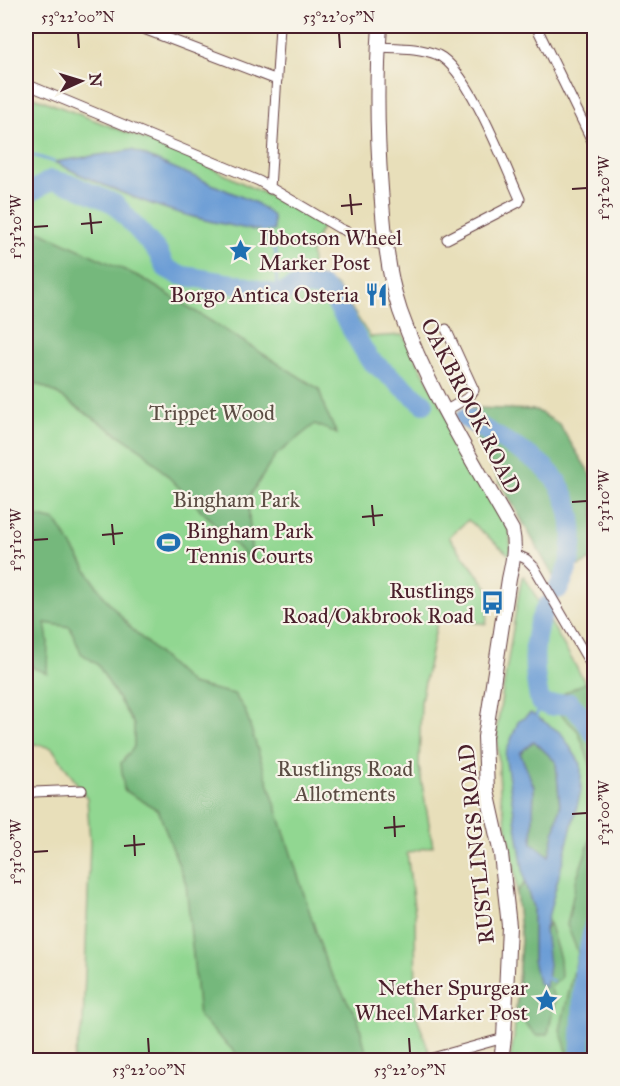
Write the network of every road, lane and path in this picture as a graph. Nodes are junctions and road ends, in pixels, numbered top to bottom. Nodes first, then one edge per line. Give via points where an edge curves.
1 (136, 26) edge
2 (280, 26) edge
3 (380, 26) edge
4 (536, 26) edge
5 (378, 47) junction
6 (277, 80) junction
7 (26, 84) edge
8 (594, 146) edge
9 (270, 189) junction
10 (447, 239) dead end
11 (386, 246) junction
12 (446, 329) dead end
13 (446, 411) junction
14 (515, 555) junction
15 (594, 670) edge
16 (82, 790) dead end
17 (26, 795) edge
18 (504, 1038) junction
19 (425, 1060) edge
20 (501, 1060) edge

1 - 6 street
2 - 6 street
3 - 5 street, OAKBROOK ROAD
4 - 8 street
5 - 10 street via 423,50 454,67 483,118 520,199
5 - 11 street, OAKBROOK ROAD via 377,104
6 - 9 street
7 - 9 street via 259,181
9 - 11 street via 339,228
11 - 13 street, OAKBROOK ROAD via 400,309
12 - 13 street via 474,390 470,397
13 - 14 street, OAKBROOK ROAD via 512,530
14 - 15 street via 534,567
14 - 18 street, RUSTLINGS ROAD via 485,737 488,791 501,854 508,926
16 - 17 street
18 - 19 street
18 - 20 street, RUSTLINGS ROAD

